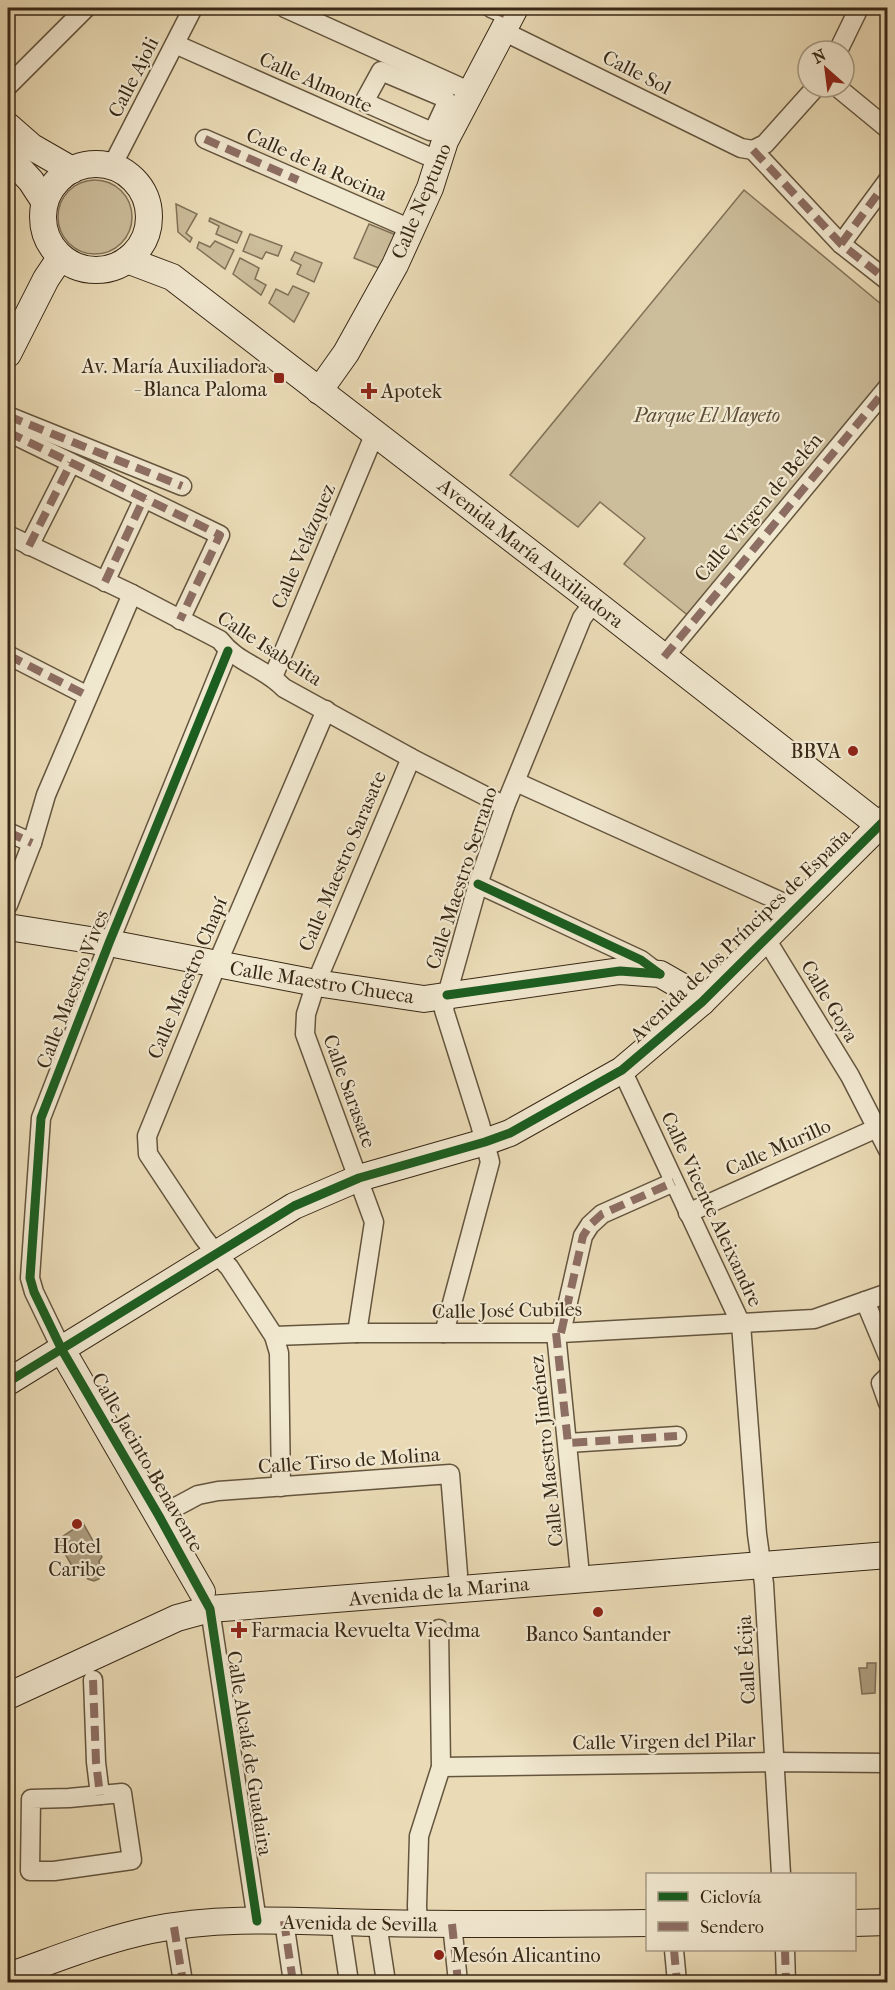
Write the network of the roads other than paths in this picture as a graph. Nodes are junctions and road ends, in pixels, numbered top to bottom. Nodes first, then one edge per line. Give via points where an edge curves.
1 (86, 8) edge
2 (193, 8) edge
3 (289, 8) edge
4 (859, 8) edge
5 (505, 16) edge
6 (844, 39) edge
7 (175, 44) junction
8 (8, 86) edge
9 (471, 92) junction
10 (805, 99) edge
11 (852, 99) edge
12 (8, 126) edge
13 (888, 129) edge
14 (205, 139) dead end
15 (753, 150) junction
16 (8, 156) edge
17 (439, 161) junction
18 (112, 166) junction
19 (72, 170) junction
20 (888, 180) edge
21 (45, 201) junction
22 (411, 229) junction
23 (147, 232) junction
24 (841, 244) junction
25 (60, 258) junction
26 (127, 260) junction
27 (172, 277) junction
28 (888, 281) edge
29 (8, 354) edge
30 (888, 387) edge
31 (319, 391) junction
32 (8, 416) edge
33 (8, 432) edge
34 (375, 433) junction
35 (71, 463) junction
36 (182, 486) dead end
37 (144, 498) junction
38 (8, 535) edge
39 (29, 546) junction
40 (105, 582) junction
41 (132, 594) junction
42 (594, 602) junction
43 (180, 620) junction
44 (228, 651) junction
45 (8, 655) edge
46 (664, 657) junction
47 (273, 677) junction
48 (88, 696) junction
49 (326, 710) junction
50 (411, 758) junction
51 (516, 782) junction
52 (505, 806) junction
53 (885, 824) edge
54 (8, 832) edge
55 (32, 843) junction
56 (478, 884) junction
57 (8, 905) edge
58 (795, 908) junction
59 (8, 927) edge
60 (766, 939) junction
61 (109, 943) junction
62 (217, 964) junction
63 (660, 974) junction
64 (316, 983) junction
65 (447, 995) junction
66 (702, 1002) junction
67 (622, 1070) junction
68 (882, 1125) edge
69 (485, 1142) junction
70 (888, 1150) edge
71 (359, 1178) junction
72 (674, 1182) junction
73 (688, 1213) junction
74 (217, 1255) junction
75 (888, 1293) edge
76 (866, 1301) junction
77 (741, 1324) junction
78 (357, 1333) junction
79 (444, 1333) junction
80 (559, 1333) junction
81 (274, 1336) junction
82 (62, 1350) junction
83 (888, 1356) edge
84 (888, 1376) edge
85 (8, 1382) edge
86 (888, 1403) edge
87 (677, 1436) dead end
88 (568, 1443) junction
89 (281, 1487) junction
90 (159, 1516) junction
91 (888, 1540) edge
92 (888, 1555) edge
93 (760, 1558) junction
94 (579, 1565) junction
95 (458, 1574) junction
96 (206, 1600) junction
97 (439, 1629) dead end
98 (8, 1677) edge
99 (93, 1680) dead end
100 (8, 1696) edge
101 (774, 1762) junction
102 (888, 1762) edge
103 (441, 1767) junction
104 (100, 1795) junction
105 (781, 1873) edge
106 (256, 1921) junction
107 (284, 1921) junction
108 (340, 1922) junction
109 (888, 1922) edge
110 (377, 1923) junction
111 (646, 1923) edge
112 (856, 1923) edge
113 (418, 1924) junction
114 (452, 1924) junction
115 (174, 1927) junction
116 (674, 1951) edge
117 (785, 1951) edge
118 (8, 1976) edge
119 (183, 1983) edge
120 (293, 1983) edge
121 (349, 1983) edge
122 (386, 1983) edge
123 (458, 1983) edge
124 (677, 1983) edge
125 (786, 1983) edge

1 - 8 street
2 - 7 street, Calle Ajoli
3 - 9 street
4 - 6 street
5 - 9 street, Calle Neptuno
5 - 15 street, Calle Sol via 741,148
7 - 17 street, Calle Almonte
7 - 18 street, Calle Ajoli
9 - 17 street, Calle Neptuno
10 - 15 street via 765,144
11 - 13 street
12 - 19 street via 32,147
14 - 22 street, Calle de la Rocina
15 - 24 street
16 - 21 street
17 - 22 street, Calle Neptuno
18 - 19 street via 85,165
18 - 23 street via 138,185 146,200
19 - 21 street via 60,178
20 - 24 street
21 - 25 street via 44,232
22 - 31 street, Calle Neptuno via 346,353
23 - 26 street via 140,248
23 - 27 street, Avenida María Auxiliadora
24 - 28 street
25 - 26 street via 73,266 101,271
25 - 29 street
26 - 27 street, Avenida María Auxiliadora
27 - 31 street, Avenida María Auxiliadora
30 - 46 street, Calle Virgen de Belén
31 - 34 street, Avenida María Auxiliadora
32 - 36 street
33 - 35 street
34 - 42 street, Avenida María Auxiliadora
34 - 47 street, Calle Velázquez
35 - 37 street
35 - 39 street
37 - 40 street
37 - 43 street via 220,535
38 - 39 street, Calle Isabelita
39 - 40 street, Calle Isabelita
40 - 41 street, Calle Isabelita
41 - 43 street, Calle Isabelita
41 - 48 street
42 - 46 street, Avenida María Auxiliadora
42 - 51 street, Calle Maestro Serrano via 582,618
43 - 44 street, Calle Isabelita via 220,640
44 - 47 street, Calle Isabelita
44 - 61 street, Calle Maestro Vives
45 - 48 street
46 - 53 street, Avenida María Auxiliadora
47 - 49 street, Calle Isabelita via 284,688
48 - 55 street via 46,795
49 - 50 street, Calle Isabelita
49 - 62 street, Calle Maestro Chapí
50 - 52 street, Calle Isabelita
50 - 64 street, Calle Maestro Sarasate
51 - 52 street, Calle Maestro Serrano
51 - 58 street
52 - 56 street, Calle Maestro Serrano
53 - 58 street, Avenida de los Príncipes de España
54 - 55 street
55 - 57 street
56 - 63 street via 641,960
56 - 65 street, Calle Maestro Serrano
58 - 60 street, Avenida de los Príncipes de España
59 - 61 street, Calle Maestro Chueca
60 - 66 street, Avenida de los Príncipes de España
60 - 68 street, Calle Goya
61 - 62 street, Calle Maestro Chueca
61 - 82 street, Calle Maestro Vives via 41,1118 30,1278
62 - 64 street, Calle Maestro Chueca
62 - 74 street, Calle Maestro Chapí via 147,1136 148,1154
63 - 65 street, Calle Maestro Chueca via 620,971
63 - 66 street, Calle Maestro Chueca
64 - 65 street, Calle Maestro Chueca via 424,999
64 - 71 street, Calle Sarasate via 306,1014 305,1034
65 - 69 street, Calle Maestro Serrano via 444,1010
66 - 67 street, Avenida de los Príncipes de España
67 - 69 street, Avenida de los Príncipes de España via 510,1133
67 - 72 street, Calle Vicente Aleixandre
68 - 70 street, Calle Goya
68 - 73 street, Calle Murillo
69 - 71 street, Avenida de los Príncipes de España
69 - 79 street, Calle Maestro Serrano via 490,1162
71 - 74 street, Avenida de los Príncipes de España via 294,1206
71 - 78 street, Calle Sarasate via 374,1222
72 - 73 street, Calle Vicente Aleixandre
72 - 80 street, Calle Maestro Jiménez via 602,1214 590,1225 583,1236
73 - 77 street, Calle Vicente Aleixandre
74 - 81 street, Calle Maestro Chapí
74 - 82 street, Avenida de los Príncipes de España
75 - 76 street, Calle José Cubiles
76 - 77 street, Calle José Cubiles via 814,1319
76 - 83 street
77 - 80 street, Calle José Cubiles
77 - 93 street, Calle Vicente Aleixandre
78 - 79 street, Calle José Cubiles
78 - 81 street, Calle José Cubiles
79 - 80 street, Calle José Cubiles
80 - 88 street, Calle Maestro Jiménez
81 - 89 street via 279,1353
82 - 85 street, Avenida de los Príncipes de España
82 - 90 street, Calle Jacinto Benavente
84 - 86 street via 881,1383
87 - 88 street
88 - 94 street, Calle Maestro Jiménez
89 - 90 street, Calle Tirso de Molina via 198,1495
89 - 95 street, Calle Tirso de Molina via 450,1474
90 - 96 street, Calle Jacinto Benavente
91 - 93 street, Avenida de la Marina
92 - 93 street, Avenida de la Marina
93 - 94 street, Avenida de la Marina
93 - 96 street, Avenida de la Marina
93 - 101 street, Calle Écija
94 - 95 street, Avenida de la Marina
95 - 96 street, Avenida de la Marina
96 - 98 street, Avenida de la Marina via 163,1606
96 - 100 street, Avenida de la Marina via 177,1618
96 - 106 street, Calle Alcalá de Guadaira
97 - 103 street
99 - 104 street
101 - 102 street, Calle Virgen del Pilar
101 - 103 street, Calle Virgen del Pilar
101 - 105 street, Calle Écija
103 - 113 street via 419,1836
104 - 104 street via 32,1799 30,1871 132,1860 122,1792
106 - 107 street, Avenida de Sevilla
106 - 115 street, Avenida de Sevilla
107 - 108 street, Avenida de Sevilla
107 - 120 street
108 - 110 street, Avenida de Sevilla
108 - 121 street
109 - 112 street
110 - 113 street, Avenida de Sevilla
110 - 122 street
111 - 114 street, Avenida de Sevilla
113 - 114 street, Avenida de Sevilla
114 - 123 street
115 - 118 street, Avenida de Sevilla via 114,1940
115 - 119 street
116 - 124 street
117 - 125 street

